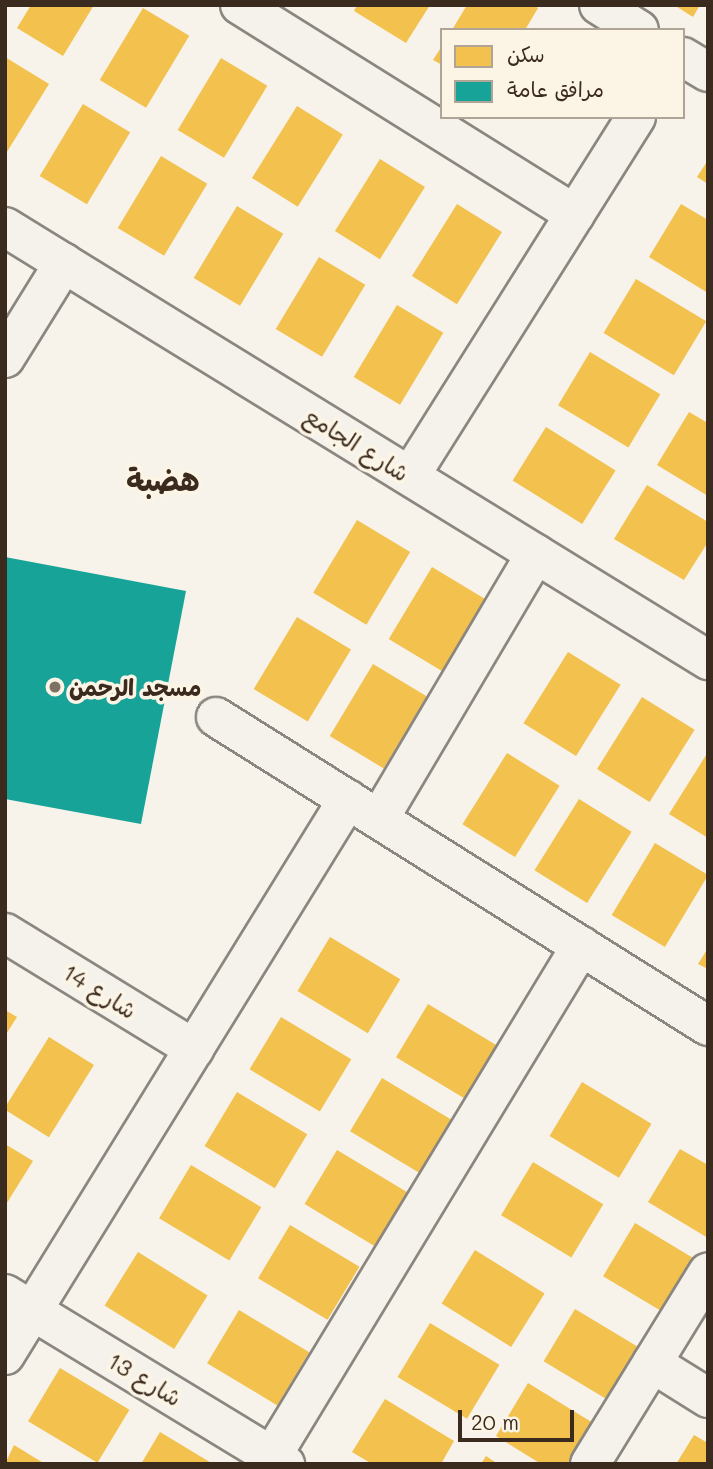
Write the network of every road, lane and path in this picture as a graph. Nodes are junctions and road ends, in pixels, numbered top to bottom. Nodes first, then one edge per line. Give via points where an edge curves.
1 (240, 5) edge
2 (599, 5) edge
3 (636, 28) edge
4 (685, 58) edge
5 (708, 72) edge
6 (635, 119) edge
7 (575, 214) junction
8 (5, 227) edge
9 (64, 263) junction
10 (5, 358) edge
11 (410, 476) junction
12 (536, 554) junction
13 (707, 659) edge
14 (216, 717) dead end
15 (363, 809) junction
16 (5, 933) edge
17 (581, 946) junction
18 (708, 1026) edge
19 (194, 1049) junction
20 (708, 1272) edge
21 (19, 1303) edge
22 (5, 1355) edge
23 (652, 1363) junction
24 (708, 1398) edge
25 (274, 1461) edge
26 (590, 1464) edge

1 - 7 street
2 - 3 street
4 - 5 street
6 - 7 street
7 - 11 street
8 - 9 street, شارع الجامع
9 - 10 street
9 - 11 street, شارع الجامع
11 - 12 street, شارع الجامع
12 - 13 street, شارع الجامع
12 - 15 street
14 - 15 street
15 - 17 street
15 - 19 street
16 - 19 street, شارع 14
17 - 18 street
17 - 25 street
19 - 21 street
20 - 23 street
21 - 22 street
21 - 25 street, شارع 13
23 - 24 street
23 - 26 street

